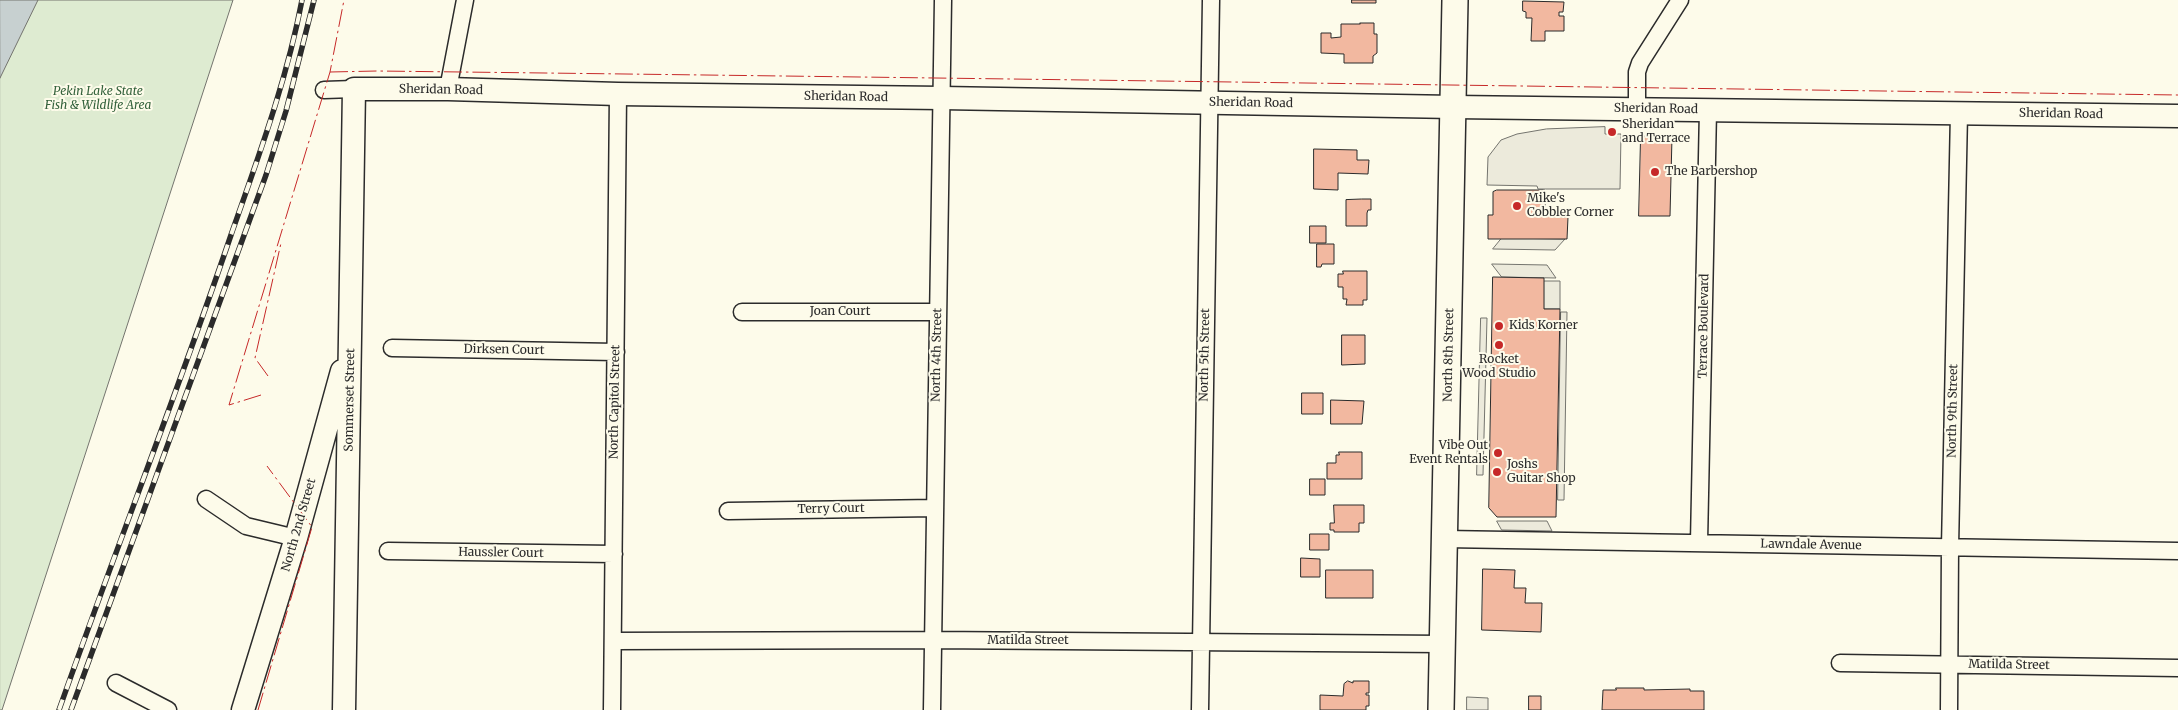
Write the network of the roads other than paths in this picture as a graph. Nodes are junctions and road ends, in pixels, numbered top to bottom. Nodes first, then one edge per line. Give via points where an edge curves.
1 (465, 0) edge
2 (943, 0) edge
3 (1211, 0) edge
4 (1456, 0) edge
5 (1680, 0) edge
6 (354, 89) junction
7 (448, 89) junction
8 (324, 90) dead end
9 (618, 94) junction
10 (942, 98) junction
11 (1209, 102) junction
12 (1454, 108) junction
13 (1637, 109) junction
14 (1708, 110) junction
15 (1959, 113) junction
16 (2178, 116) edge
17 (742, 312) dead end
18 (938, 312) junction
19 (351, 338) junction
20 (392, 348) dead end
21 (616, 352) junction
22 (206, 499) dead end
23 (935, 508) junction
24 (728, 511) dead end
25 (296, 538) junction
26 (1445, 540) junction
27 (1700, 542) junction
28 (1950, 547) junction
29 (388, 551) dead end
30 (2178, 551) edge
31 (614, 554) junction
32 (932, 640) junction
33 (613, 641) junction
34 (1201, 642) junction
35 (1443, 644) junction
36 (1840, 663) dead end
37 (1950, 664) junction
38 (2178, 668) edge
39 (116, 683) dead end
40 (168, 710) edge
41 (243, 710) edge
42 (344, 710) edge
43 (612, 710) edge
44 (932, 710) edge
45 (1200, 710) edge
46 (1441, 710) edge
47 (1949, 710) edge

1 - 7 street
2 - 10 street, North 4th Street
3 - 11 street, North 5th Street
4 - 12 main road, North 8th Street
5 - 13 street via 1640,63
6 - 7 main road, Sheridan Road
6 - 8 street, Sheridan Road
6 - 19 main road, Sommerset Street
7 - 9 main road, Sheridan Road
9 - 10 main road, Sheridan Road
9 - 21 street, North Capitol Street
10 - 11 main road, Sheridan Road
10 - 18 street, North 4th Street
11 - 12 main road, Sheridan Road
11 - 34 street, North 5th Street
12 - 13 main road, Sheridan Road
12 - 26 main road, North 8th Street
13 - 14 main road, Sheridan Road
14 - 15 main road, Sheridan Road
14 - 27 street, Terrace Boulevard
15 - 16 main road, Sheridan Road
15 - 28 street, North 9th Street
17 - 18 street, Joan Court
18 - 23 street, North 4th Street
19 - 25 main road, North 2nd Street
19 - 42 main road, Sommerset Street
20 - 21 street, Dirksen Court
21 - 31 street, North Capitol Street
22 - 25 street via 246,526
23 - 24 street, Terry Court
23 - 32 street, North 4th Street
25 - 41 main road, North 2nd Street
26 - 27 street, Lawndale Avenue
26 - 35 main road, North 8th Street
27 - 28 street, Lawndale Avenue
28 - 30 street, Lawndale Avenue
28 - 37 street, North 9th Street
29 - 31 street, Haussler Court
31 - 33 street, North Capitol Street
32 - 33 street, Matilda Street
32 - 34 street, Matilda Street
32 - 44 street, North 4th Street
33 - 43 street, North Capitol Street
34 - 35 street, Matilda Street
34 - 45 street, North 5th Street
35 - 46 main road, North 8th Street
36 - 37 street, Matilda Street
37 - 38 street, Matilda Street
37 - 47 street, North 9th Street
39 - 40 street

